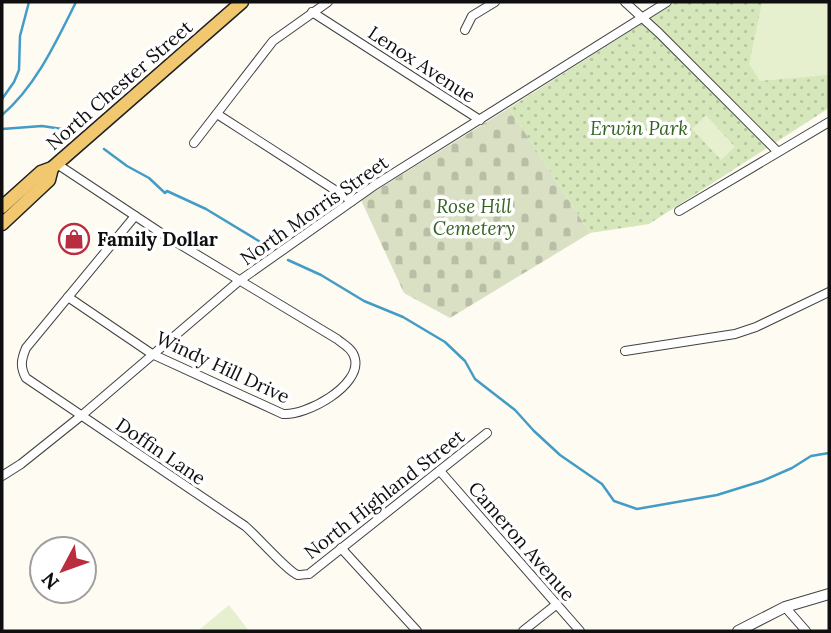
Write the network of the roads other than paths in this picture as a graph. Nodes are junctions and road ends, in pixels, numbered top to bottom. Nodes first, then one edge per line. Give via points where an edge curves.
1 (242, 2) edge
2 (328, 2) edge
3 (495, 2) edge
4 (625, 2) edge
5 (667, 2) edge
6 (312, 12) junction
7 (641, 17) junction
8 (465, 30) dead end
9 (217, 114) junction
10 (480, 120) junction
11 (829, 122) edge
12 (194, 143) dead end
13 (778, 152) junction
14 (55, 166) junction
15 (352, 201) junction
16 (2, 207) edge
17 (679, 211) dead end
18 (135, 216) junction
19 (2, 224) edge
20 (239, 281) junction
21 (829, 292) edge
22 (68, 297) junction
23 (625, 351) dead end
24 (152, 354) junction
25 (81, 416) junction
26 (487, 433) dead end
27 (440, 471) junction
28 (2, 476) edge
29 (341, 548) junction
30 (299, 575) joint
31 (829, 594) edge
32 (557, 604) junction
33 (785, 607) junction
34 (416, 631) edge
35 (523, 631) edge
36 (580, 631) edge
37 (738, 631) edge
38 (806, 631) edge

1 - 14 main road, North Chester Street
2 - 6 street
3 - 8 street via 472,16
4 - 7 street
5 - 7 street, North Morris Street
6 - 9 street via 273,41
6 - 10 street, Lenox Avenue
7 - 10 street, North Morris Street
7 - 13 street
9 - 12 street
9 - 15 street
10 - 15 street, North Morris Street
11 - 13 street
13 - 17 street
14 - 16 main road, North Chester Street via 41,172
14 - 18 street
14 - 19 main road, North Chester Street via 49,180
15 - 20 street, North Morris Street
18 - 20 street
18 - 22 street
20 - 24 street, North Morris Street
20 - 24 street, Windy Hill Drive via 351,350 354,370 338,391 292,415 270,410
21 - 23 street via 735,334
22 - 24 street, Windy Hill Drive
22 - 25 street, Doffin Lane via 26,348 21,369 26,378
24 - 25 street, North Morris Street
25 - 28 street, North Morris Street
25 - 30 street, Doffin Lane via 245,526 289,571
26 - 27 street, North Highland Street
27 - 29 street, North Highland Street
27 - 32 street, Cameron Avenue
29 - 30 street, North Highland Street via 309,574
29 - 34 street
31 - 33 street
32 - 35 street
32 - 36 street, Cameron Avenue
33 - 37 street
33 - 38 street

